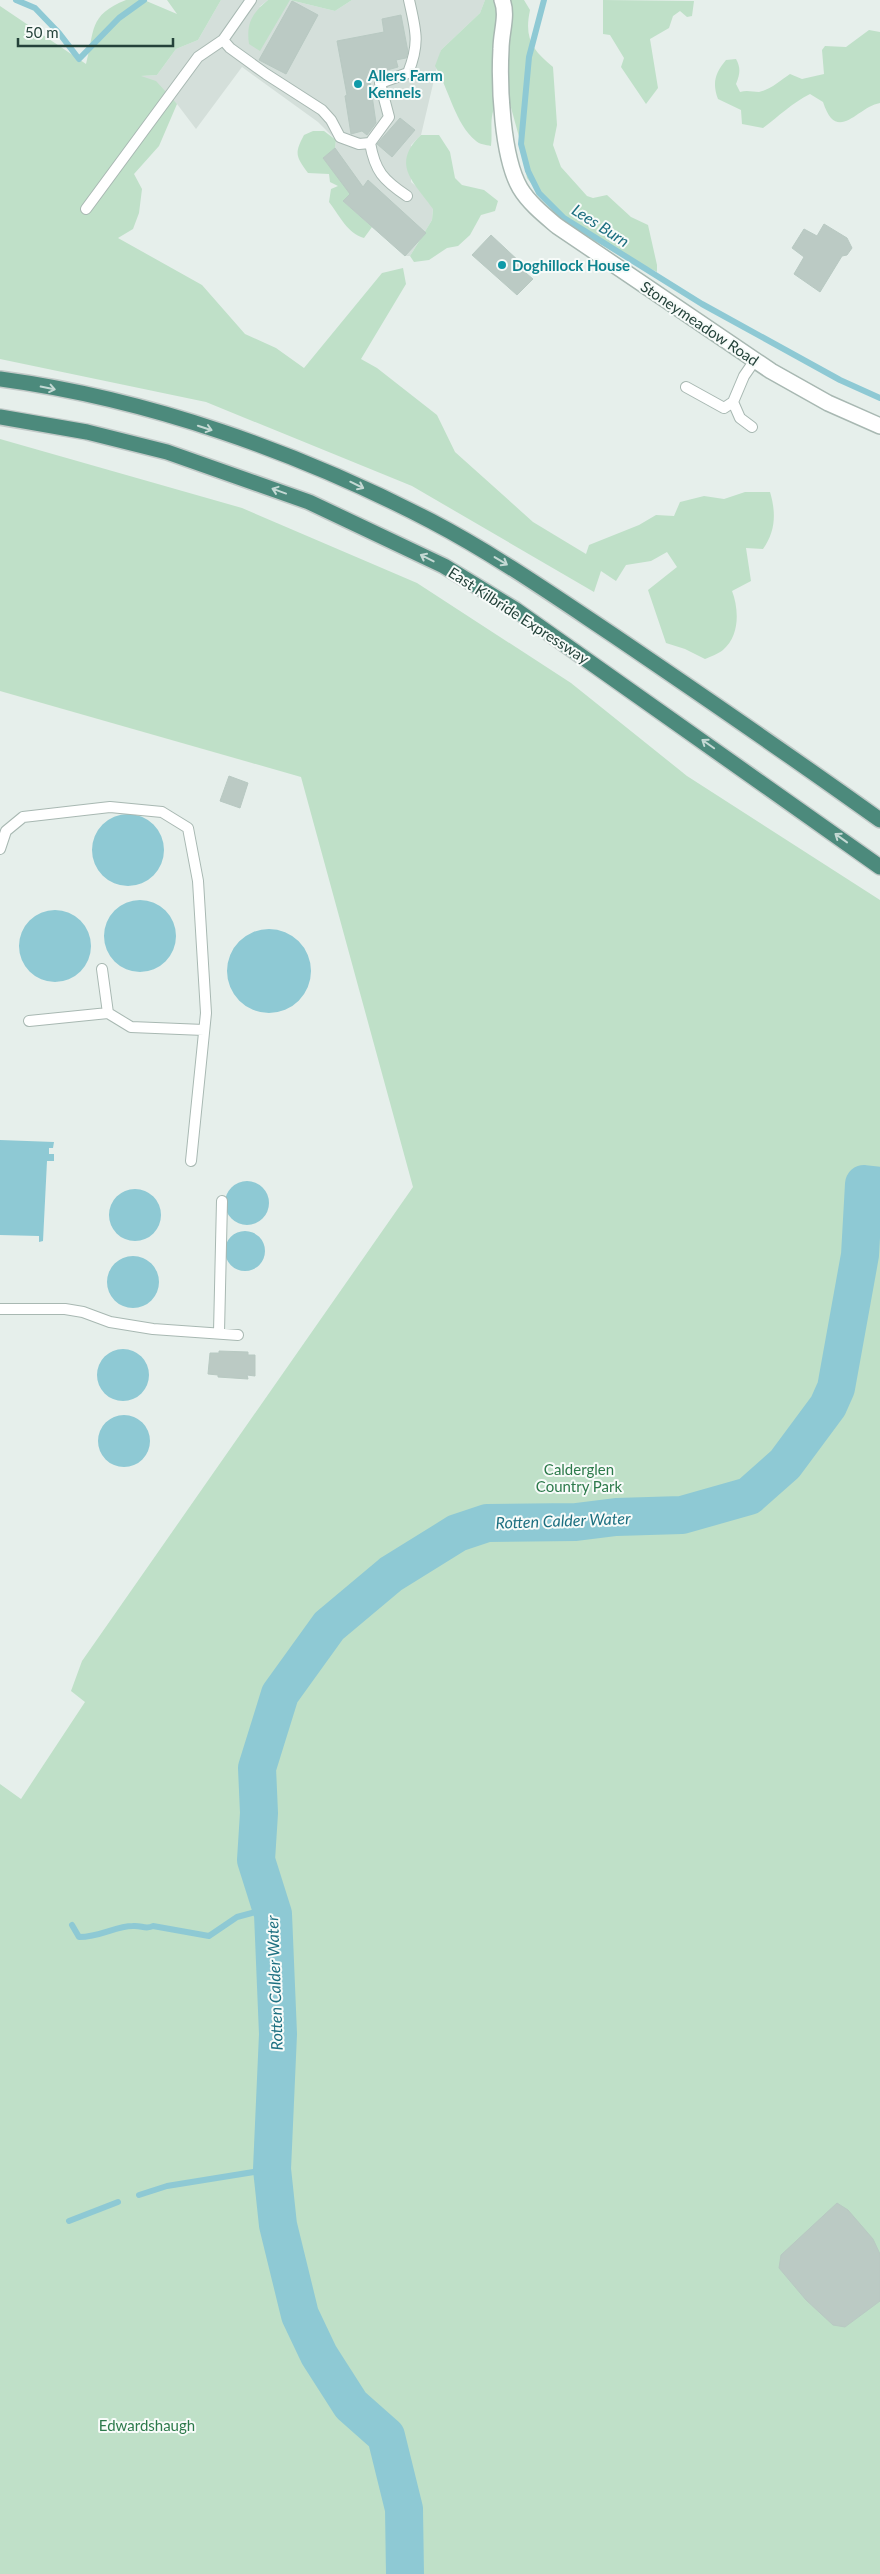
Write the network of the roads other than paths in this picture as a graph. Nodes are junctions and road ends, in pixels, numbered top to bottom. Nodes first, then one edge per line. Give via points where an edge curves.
1 (251, 0) edge
2 (409, 0) edge
3 (502, 0) edge
4 (223, 40) junction
5 (370, 143) junction
6 (407, 196) dead end
7 (86, 209) dead end
8 (755, 360) junction
9 (0, 379) edge
10 (686, 387) dead end
11 (733, 402) junction
12 (0, 417) edge
13 (880, 426) edge
14 (752, 427) dead end
15 (880, 820) edge
16 (0, 849) edge
17 (880, 867) edge
18 (102, 970) dead end
19 (108, 1013) junction
20 (29, 1021) dead end
21 (204, 1030) junction
22 (191, 1161) dead end
23 (222, 1201) dead end
24 (0, 1309) edge
25 (219, 1332) junction
26 (238, 1335) dead end

1 - 4 lane
2 - 5 lane via 416,33 416,54 408,74 380,82 389,118
3 - 8 street, Stoneymeadow Road via 506,10 500,76 510,159 520,188 535,207 557,226
4 - 5 lane via 266,74 322,110 340,137 359,144
4 - 7 lane via 198,57
5 - 6 lane via 374,165 382,177
8 - 11 lane
8 - 13 street, Stoneymeadow Road via 828,403
9 -> 15 highway via 127,404 260,446 337,475 431,521 516,570
10 - 11 lane via 724,408
11 - 14 lane via 740,418
17 -> 12 highway, East Kilbride Expressway via 516,610 444,566 309,502 167,452 87,432
16 - 21 lane via 6,831 23,817 110,807 162,812 188,828 198,881 206,1013
18 - 19 lane
19 - 20 lane
19 - 21 lane via 131,1026
21 - 22 lane
23 - 25 lane
24 - 25 lane via 65,1309 110,1322 153,1329
25 - 26 lane

